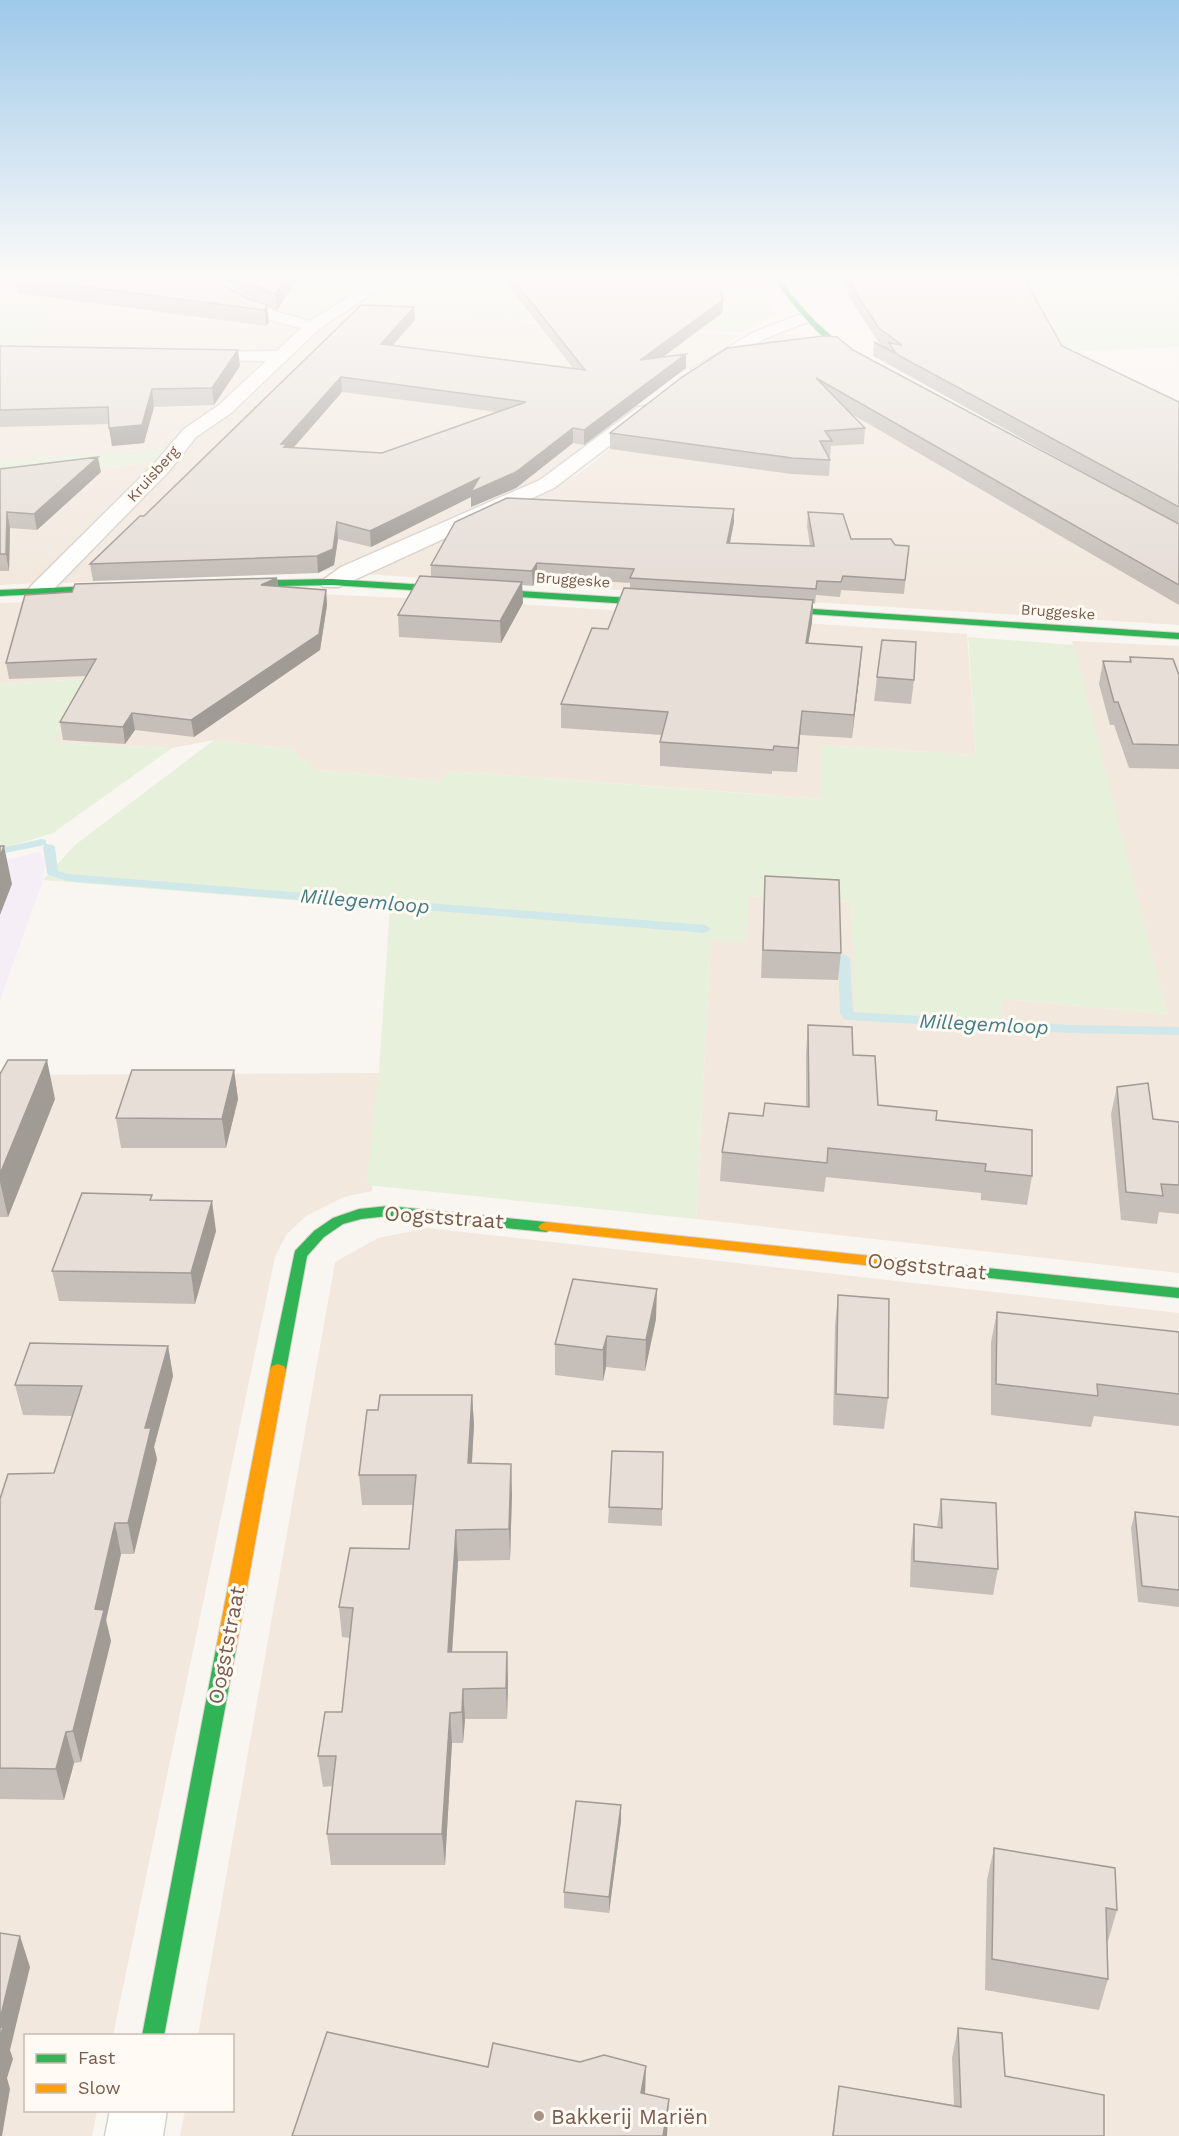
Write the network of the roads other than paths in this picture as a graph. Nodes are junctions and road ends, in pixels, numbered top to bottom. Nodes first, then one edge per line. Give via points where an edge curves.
1 (258, 378) edge
2 (688, 378) edge
3 (684, 380) edge
4 (659, 399) edge
5 (332, 582) junction
6 (218, 585) edge
7 (128, 587) edge
8 (39, 591) junction
9 (0, 592) edge
10 (671, 603) edge
11 (754, 609) edge
12 (1179, 636) edge
13 (1179, 1293) edge
14 (153, 2034) edge
15 (139, 2112) edge
16 (134, 2136) edge

1 - 8 street, Kruisberg via 225,409 190,433 162,467
2 - 3 street
4 - 5 street via 547,484
5 - 6 street, Bruggeske
5 - 10 street, Bruggeske
7 - 8 street
8 - 9 street
11 - 12 street, Bruggeske
13 - 14 street, Oogststraat via 388,1210 351,1214 319,1231 300,1255
15 - 16 street

